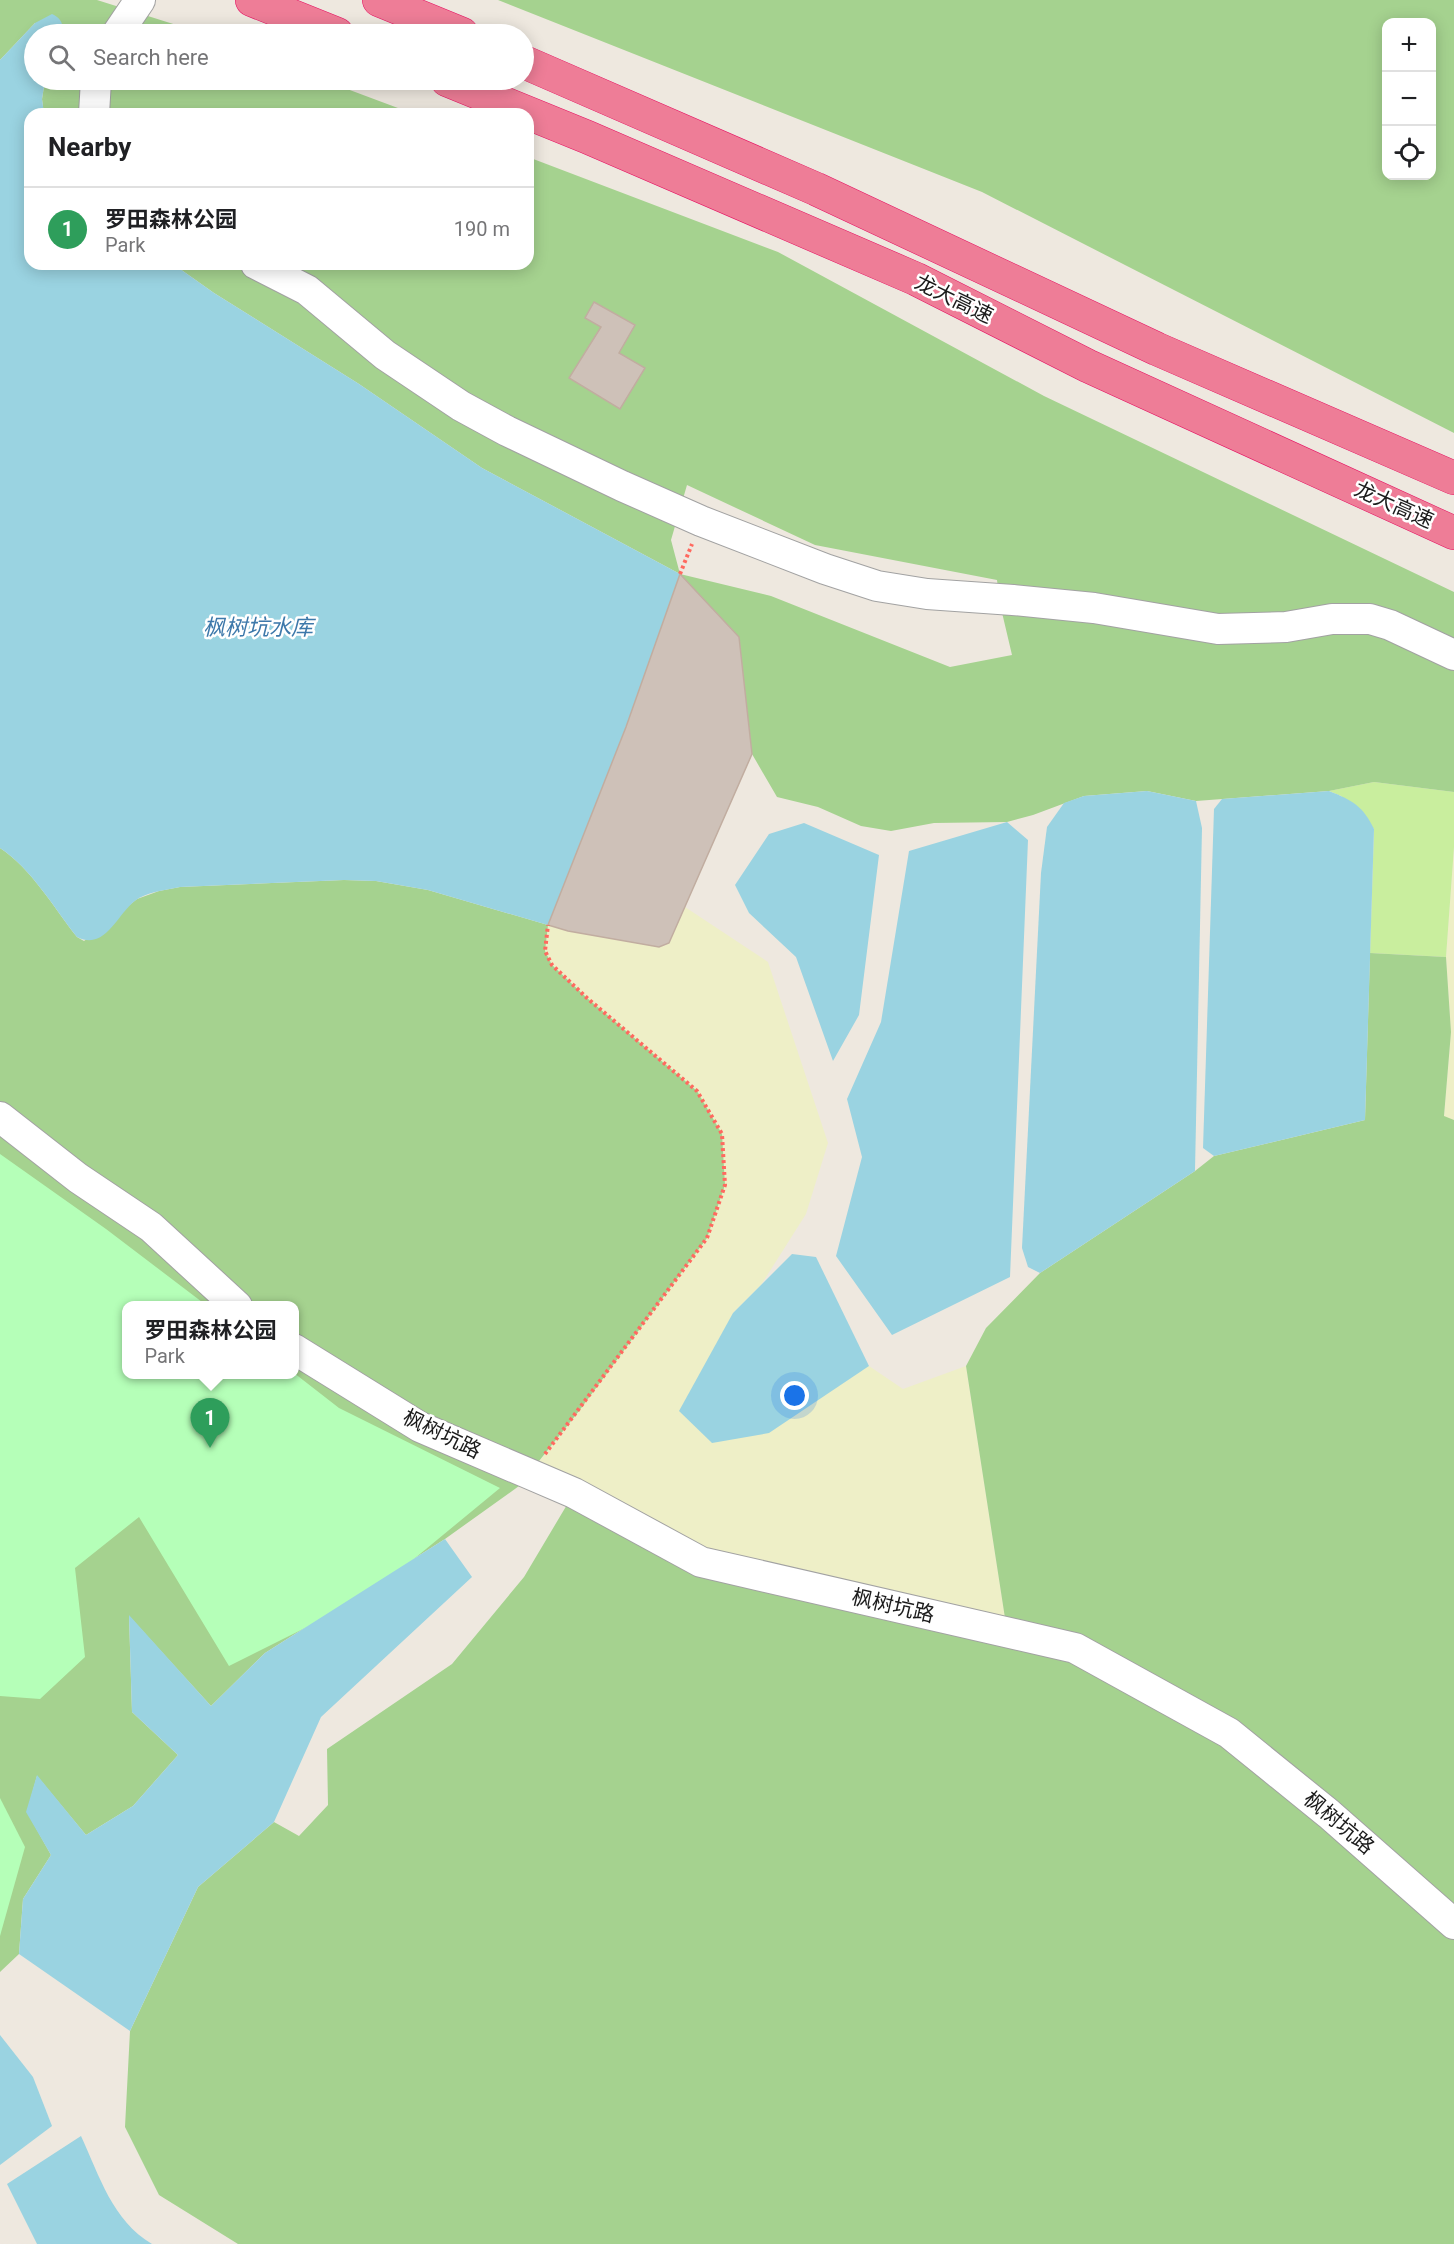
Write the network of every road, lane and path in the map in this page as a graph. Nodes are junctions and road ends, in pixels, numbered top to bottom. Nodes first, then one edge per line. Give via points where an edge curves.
1 (140, 0) edge
2 (252, 0) edge
3 (379, 0) edge
4 (124, 24) edge
5 (312, 24) edge
6 (438, 24) edge
7 (534, 66) edge
8 (95, 90) edge
9 (471, 90) edge
10 (94, 108) edge
11 (515, 108) edge
12 (534, 116) edge
13 (268, 270) edge
14 (1454, 478) edge
15 (701, 521) junction
16 (1454, 533) edge
17 (680, 574) dead end
18 (1454, 655) edge
19 (548, 925) dead end
20 (0, 1117) edge
21 (233, 1301) edge
22 (299, 1351) edge
23 (530, 1473) junction
24 (1454, 1924) edge

1 - 4 street
2 - 5 highway
3 - 6 highway
7 - 14 highway, 龙大高速 via 816,189 1157,349
8 - 10 street
9 - 11 highway, 龙大高速
12 - 16 highway, 龙大高速 via 905,274 1088,366
13 - 15 street via 307,290 385,354 461,406
15 - 17 path
15 - 18 street via 877,586 1094,608 1218,629 1371,619
19 - 23 path via 545,951 552,965 697,1091 722,1134 725,1185 707,1238
20 - 21 street via 78,1178 152,1227
22 - 23 street, 枫树坑路 via 420,1427
23 - 24 street, 枫树坑路 via 701,1562 1075,1648 1229,1732

